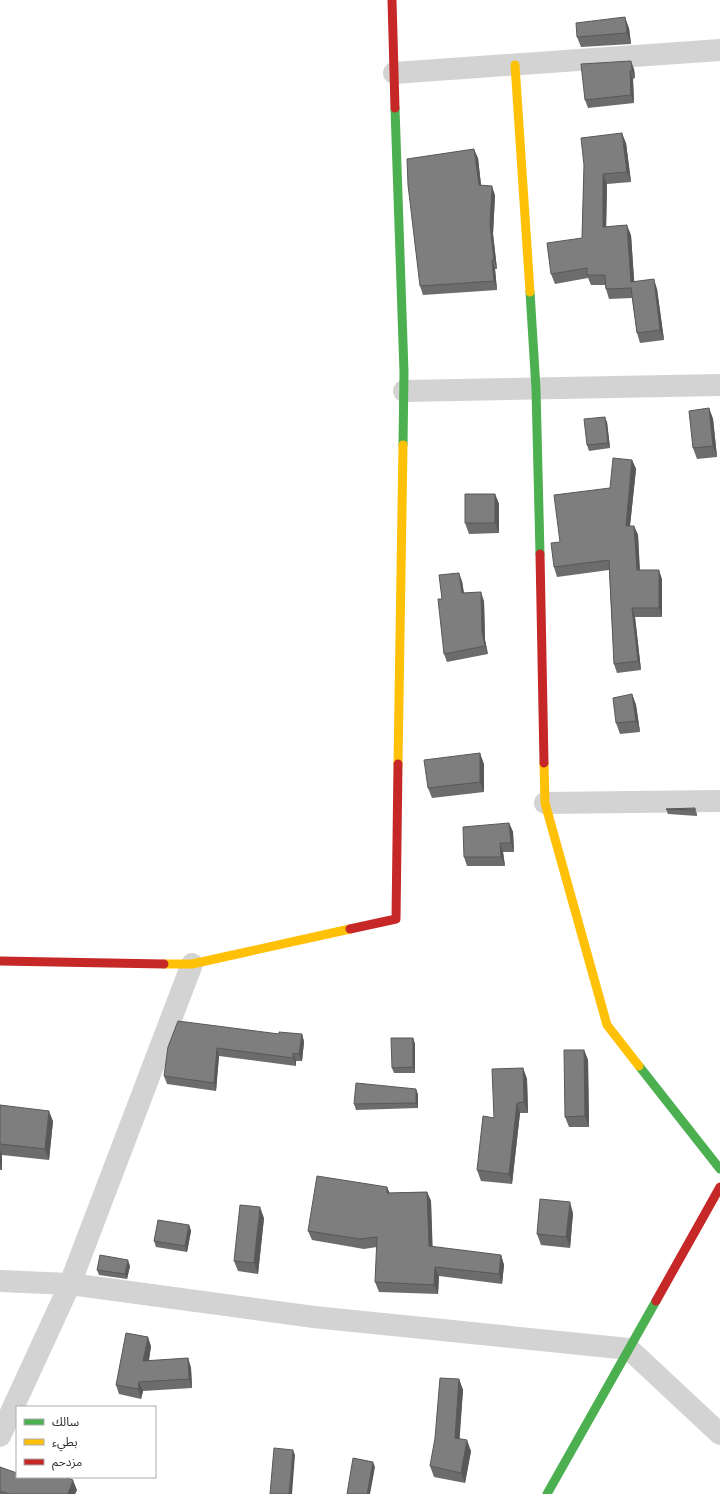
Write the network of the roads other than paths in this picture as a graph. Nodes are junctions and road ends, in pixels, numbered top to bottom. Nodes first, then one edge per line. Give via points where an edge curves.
1 (392, 0) edge
2 (720, 50) edge
3 (515, 65) junction
4 (394, 73) junction
5 (720, 385) edge
6 (536, 389) junction
7 (404, 391) junction
8 (720, 801) edge
9 (545, 803) junction
10 (0, 961) edge
11 (192, 964) junction
12 (720, 1169) edge
13 (720, 1187) edge
14 (0, 1281) edge
15 (70, 1284) junction
16 (629, 1349) junction
17 (720, 1434) edge
18 (0, 1436) edge
19 (547, 1494) edge

1 - 4 main road
2 - 3 street
3 - 4 street
3 - 6 main road
4 - 7 main road
5 - 6 street
6 - 7 street
6 - 9 main road
7 - 11 main road via 396,919
8 - 9 street
9 - 12 main road via 607,1025
10 - 11 main road
11 - 15 street
13 - 16 main road
14 - 15 street
15 - 16 street via 314,1317
15 - 18 street
16 - 17 street
16 - 19 main road

